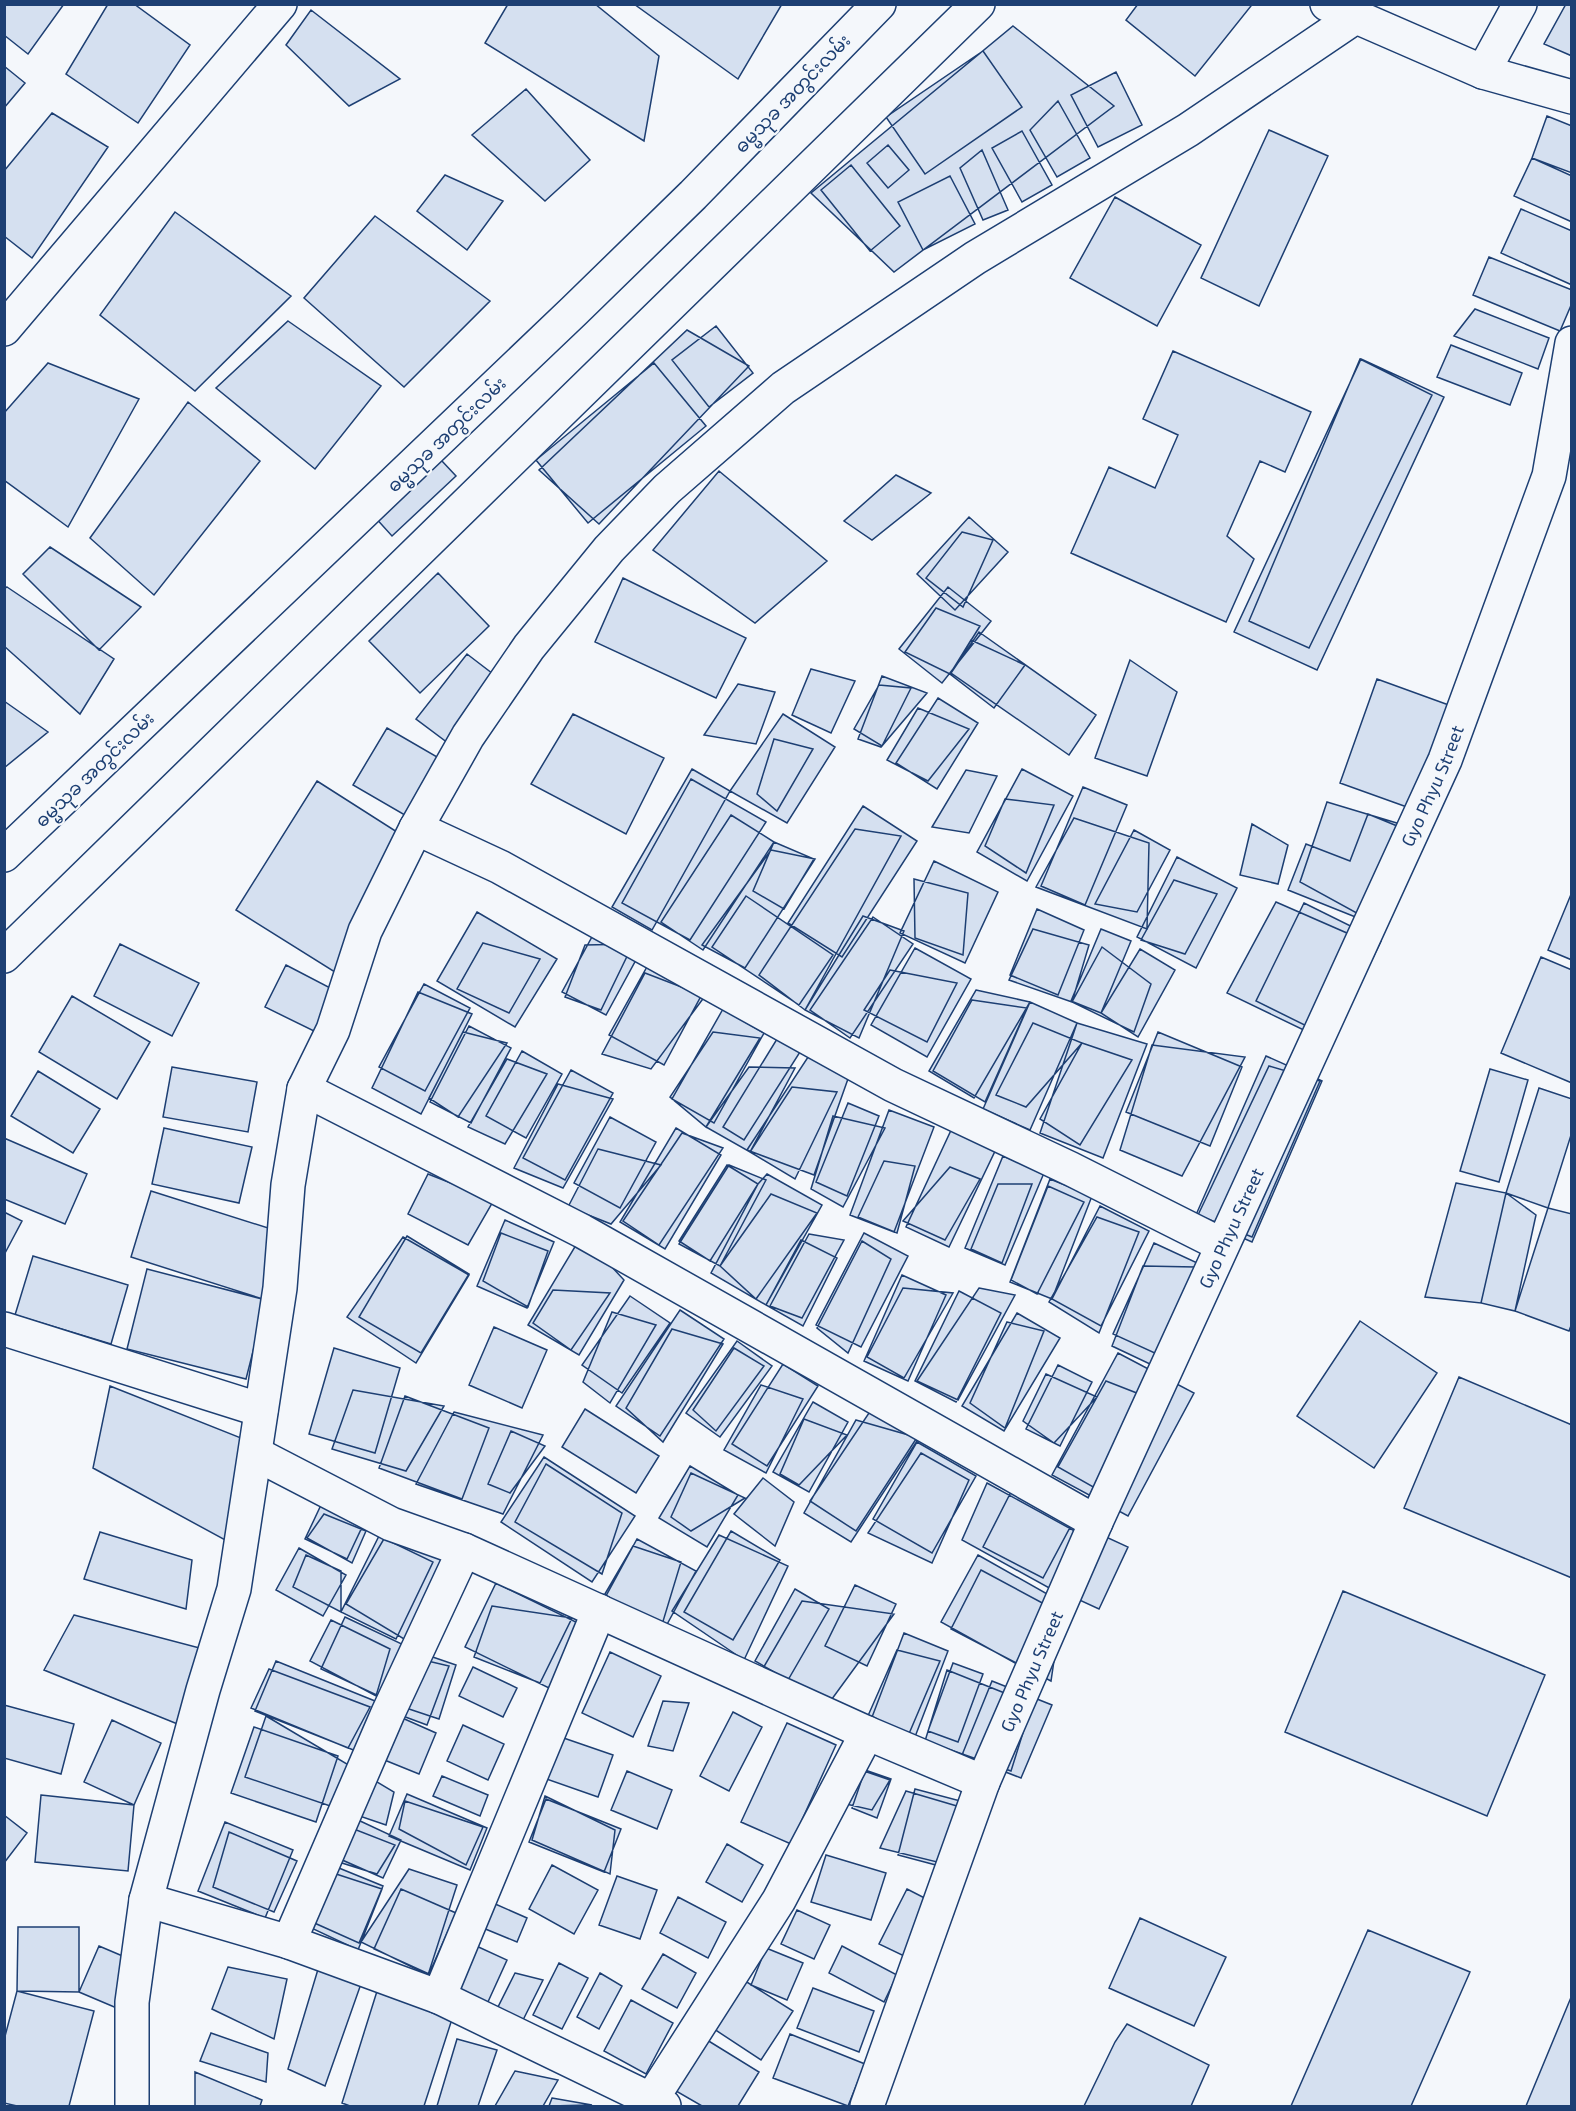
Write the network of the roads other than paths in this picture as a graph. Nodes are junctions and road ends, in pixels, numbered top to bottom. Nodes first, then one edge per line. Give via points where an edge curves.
1 (280, 4) edge
2 (879, 4) edge
3 (978, 4) edge
4 (1520, 4) edge
5 (1341, 10) edge
6 (1483, 72) junction
7 (1572, 97) edge
8 (4, 329) edge
9 (1572, 343) edge
10 (416, 828) junction
11 (4, 855) edge
12 (6, 953) edge
13 (304, 1089) junction
14 (1222, 1245) junction
15 (4, 1329) edge
16 (261, 1410) junction
17 (256, 1454) junction
18 (1096, 1522) junction
19 (464, 1550) junction
20 (599, 1611) junction
21 (867, 1733) junction
22 (983, 1782) junction
23 (146, 1900) junction
24 (289, 1942) junction
25 (439, 1997) junction
26 (658, 2103) edge
27 (132, 2106) edge
28 (867, 2106) edge

1 - 8 street
2 - 11 street, ဓမ္မသုခ အတွင်းလမ်း via 591,295
3 - 12 street
4 - 6 street
5 - 6 street
5 - 10 street via 1188,130 975,258 783,388 667,489 609,549 529,647 468,736
6 - 7 street
9 - 14 street, Gyo Phyu Street via 1549,476 1445,760 1326,1026
10 - 13 street via 365,931 333,1030
10 - 14 street via 500,867 893,1085
13 - 16 street via 288,1185 280,1287
13 - 18 street via 582,1231
14 - 18 street, Gyo Phyu Street
15 - 16 street
16 - 17 street
17 - 19 street via 391,1524
17 - 23 street via 234,1589
18 - 22 street, Gyo Phyu Street
19 - 20 street
19 - 24 street
20 - 21 street
20 - 25 street
21 - 22 street
21 - 26 street via 779,1899
22 - 28 street, Gyo Phyu Street
23 - 24 street
23 - 27 street via 132,2002
24 - 25 street
25 - 26 street

